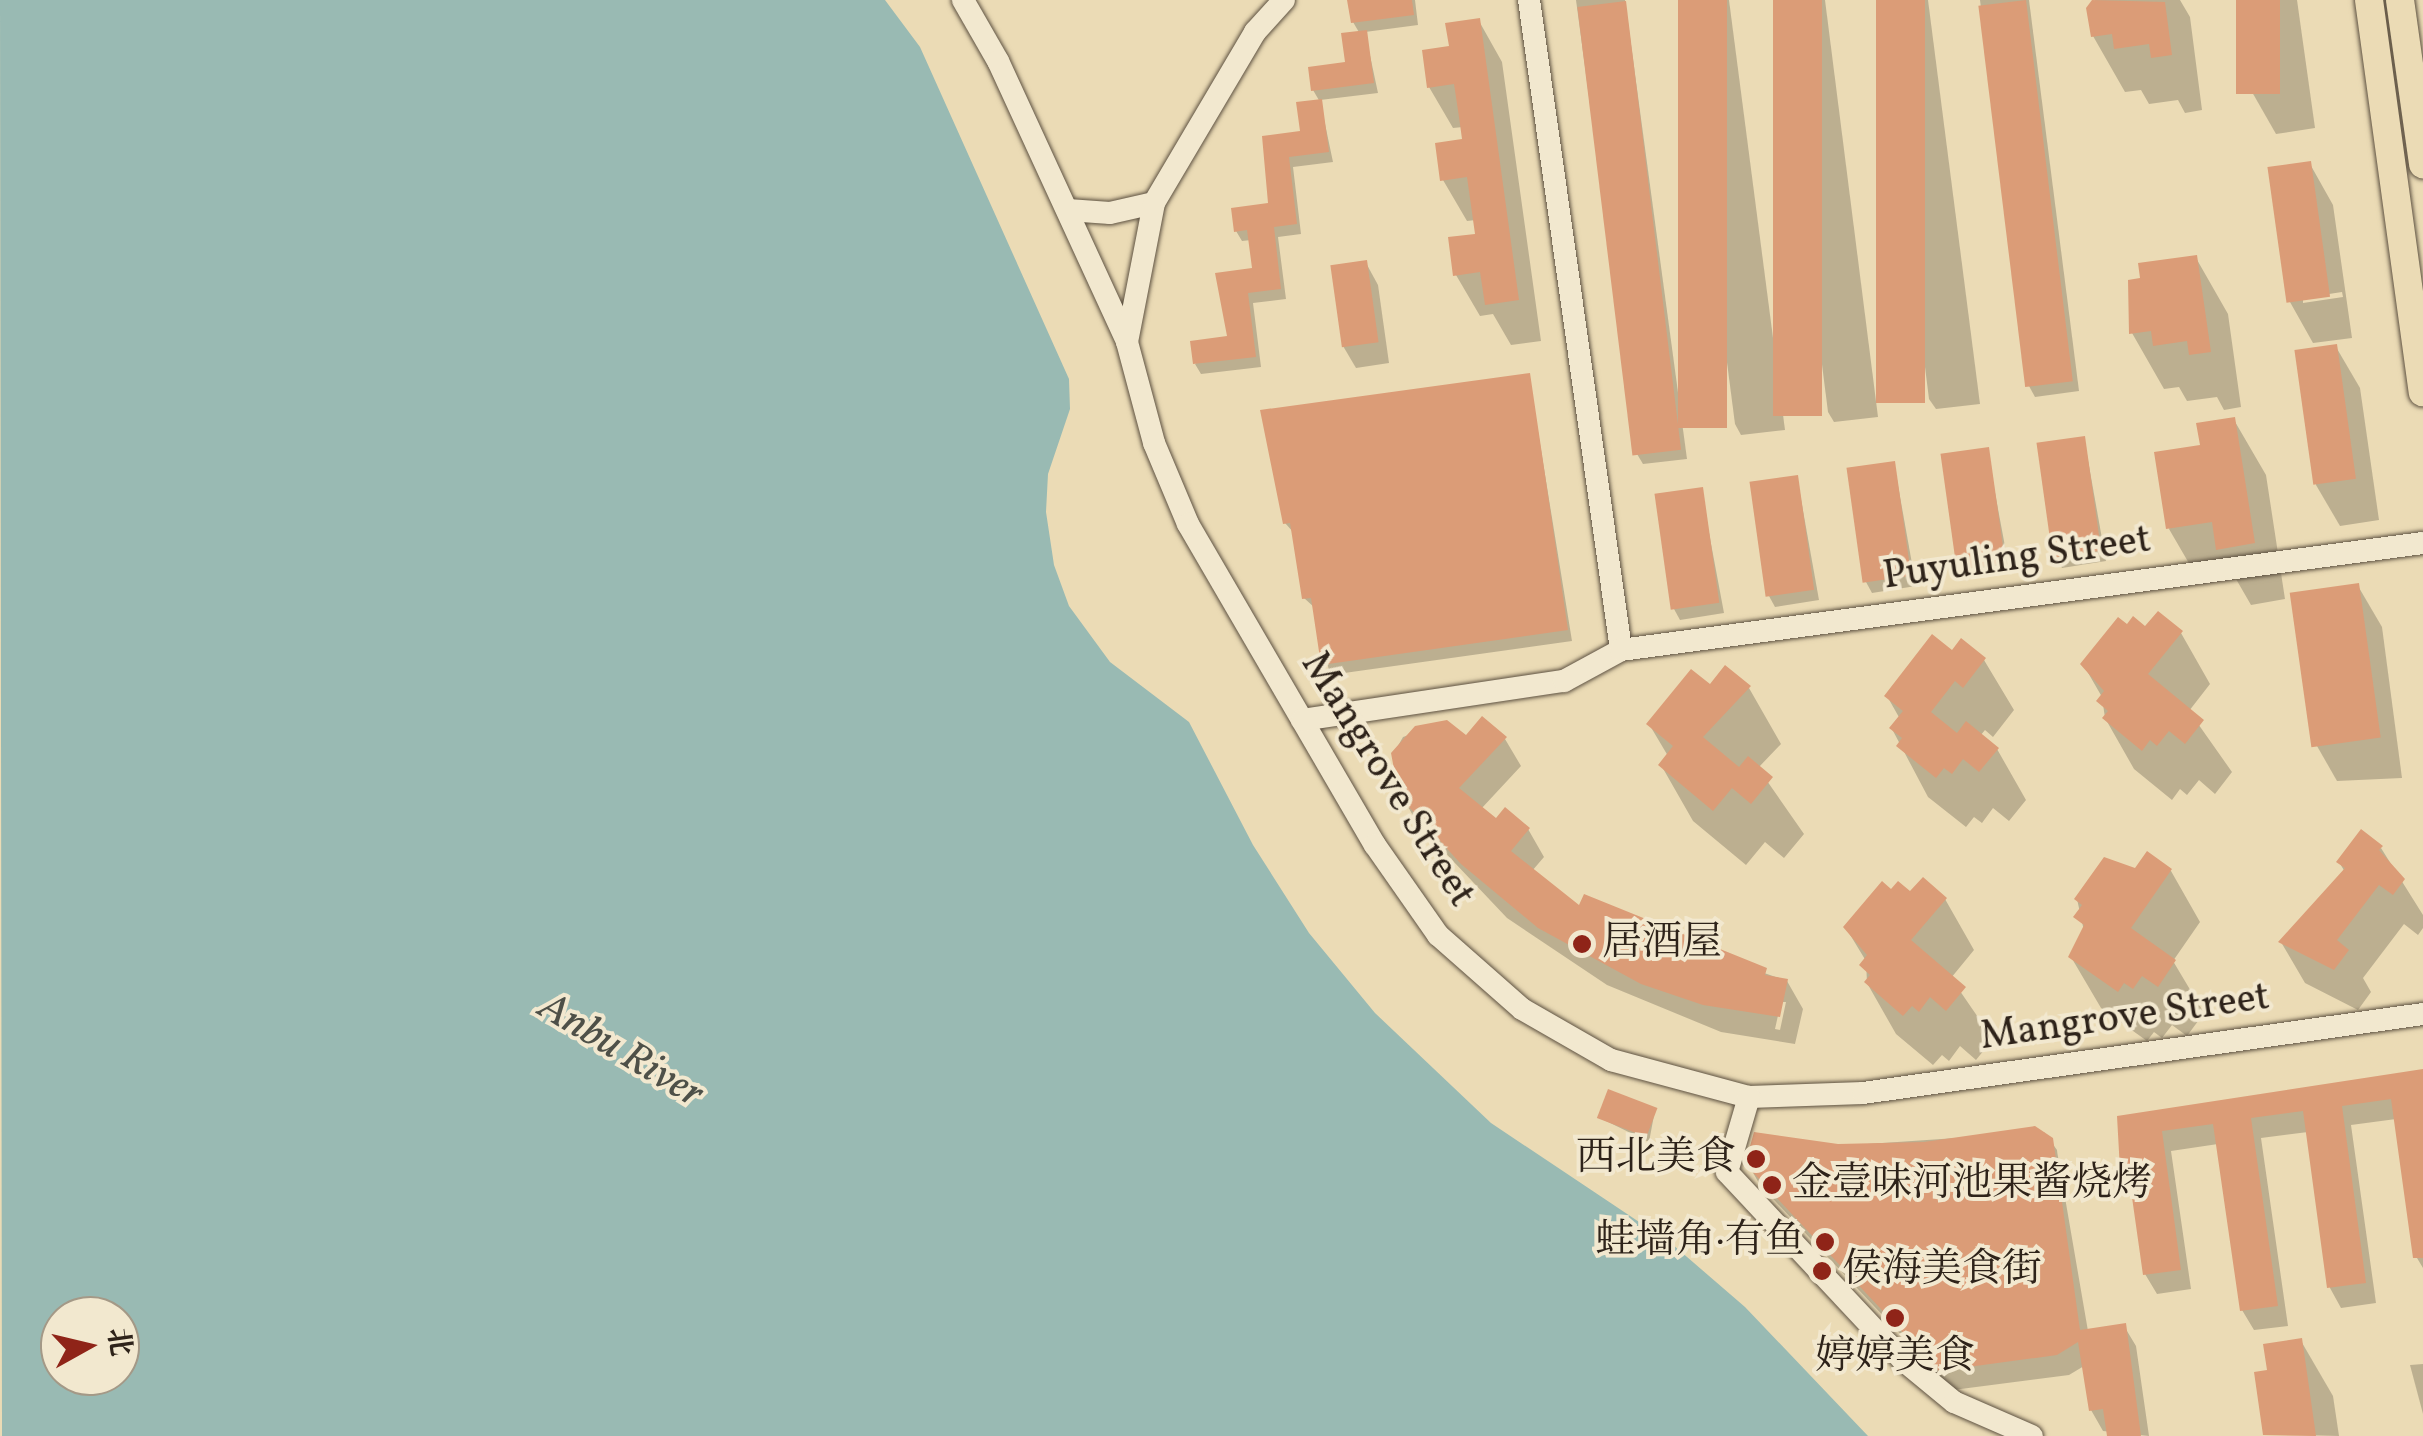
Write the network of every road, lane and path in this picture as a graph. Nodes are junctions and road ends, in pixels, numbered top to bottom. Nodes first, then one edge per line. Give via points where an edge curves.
1 (963, 0) edge
2 (1284, 0) edge
3 (1530, 0) edge
4 (2370, 0) edge
5 (2400, 0) edge
6 (2423, 164) edge
7 (1154, 203) junction
8 (1068, 210) junction
9 (2419, 330) edge
10 (1127, 342) junction
11 (2423, 392) edge
12 (2423, 543) edge
13 (1621, 650) junction
14 (1302, 720) junction
15 (2423, 1014) edge
16 (1749, 1097) junction
17 (2032, 1436) edge

1 - 8 street, Mangrove Street
2 - 7 street via 1254,32
3 - 13 street
4 - 9 main road
5 - 6 main road
7 - 8 street via 1110,214
7 - 10 street
8 - 10 street, Mangrove Street
9 - 11 main road
10 - 14 street, Mangrove Street via 1149,427 1188,524
12 - 13 street, Puyuling Street
13 - 14 street, Puyuling Street via 1564,681
14 - 16 street, Mangrove Street via 1375,845 1438,935 1522,1009 1611,1060
15 - 16 street, Mangrove Street via 1863,1093
16 - 17 street via 1727,1172 1903,1360 1954,1402

